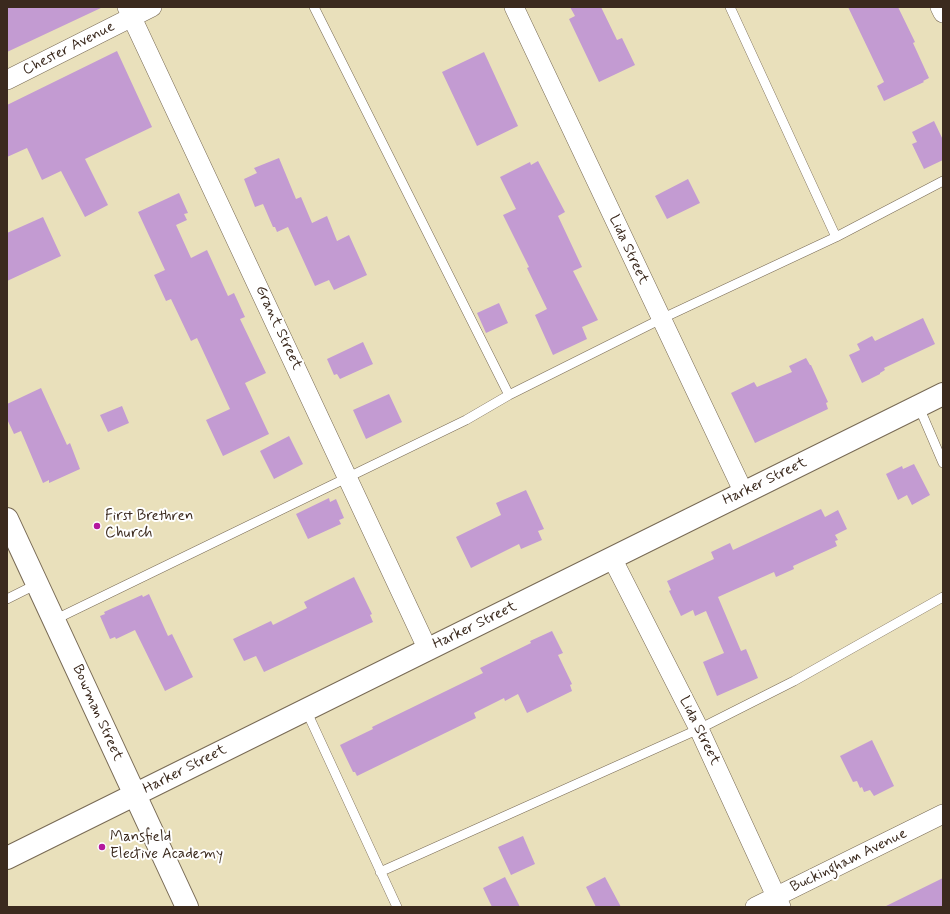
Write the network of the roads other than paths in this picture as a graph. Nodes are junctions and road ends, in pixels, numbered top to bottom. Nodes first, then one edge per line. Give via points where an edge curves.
1 (152, 7) edge
2 (314, 7) edge
3 (514, 7) edge
4 (730, 7) edge
5 (940, 7) edge
6 (130, 12) edge
7 (943, 13) edge
8 (7, 80) edge
9 (943, 181) edge
10 (836, 237) junction
11 (660, 319) junction
12 (943, 394) edge
13 (509, 395) junction
14 (919, 406) junction
15 (943, 463) edge
16 (347, 478) junction
17 (744, 493) junction
18 (7, 519) edge
19 (612, 558) junction
20 (37, 584) junction
21 (943, 597) edge
22 (7, 599) edge
23 (54, 620) junction
24 (428, 650) junction
25 (306, 710) junction
26 (699, 729) junction
27 (134, 795) junction
28 (943, 814) edge
29 (7, 858) edge
30 (380, 872) junction
31 (779, 902) edge
32 (187, 907) edge
33 (397, 907) edge
34 (756, 907) edge

1 - 6 street, Chester Avenue
2 - 13 lane
3 - 11 street, Lida Street
4 - 10 lane
5 - 7 street
6 - 8 street, Chester Avenue
6 - 16 street, Grant Street
9 - 10 lane
10 - 11 lane
11 - 13 lane
11 - 17 street, Lida Street
12 - 14 street, Harker Street
13 - 16 lane via 466,420
14 - 15 lane
14 - 17 street, Harker Street
16 - 23 lane
16 - 24 street, Grant Street
17 - 19 street, Harker Street
18 - 20 street, Bowman Street
19 - 24 street, Harker Street
19 - 26 street, Lida Street
20 - 22 lane
20 - 23 street, Bowman Street
21 - 26 lane via 794,681
23 - 27 street, Bowman Street
24 - 25 street, Harker Street
25 - 27 street, Harker Street
25 - 30 lane
26 - 30 lane
26 - 31 street, Lida Street
27 - 29 street, Harker Street
27 - 32 street, Bowman Street
28 - 31 street, Buckingham Avenue
30 - 33 lane
31 - 34 street, Buckingham Avenue

